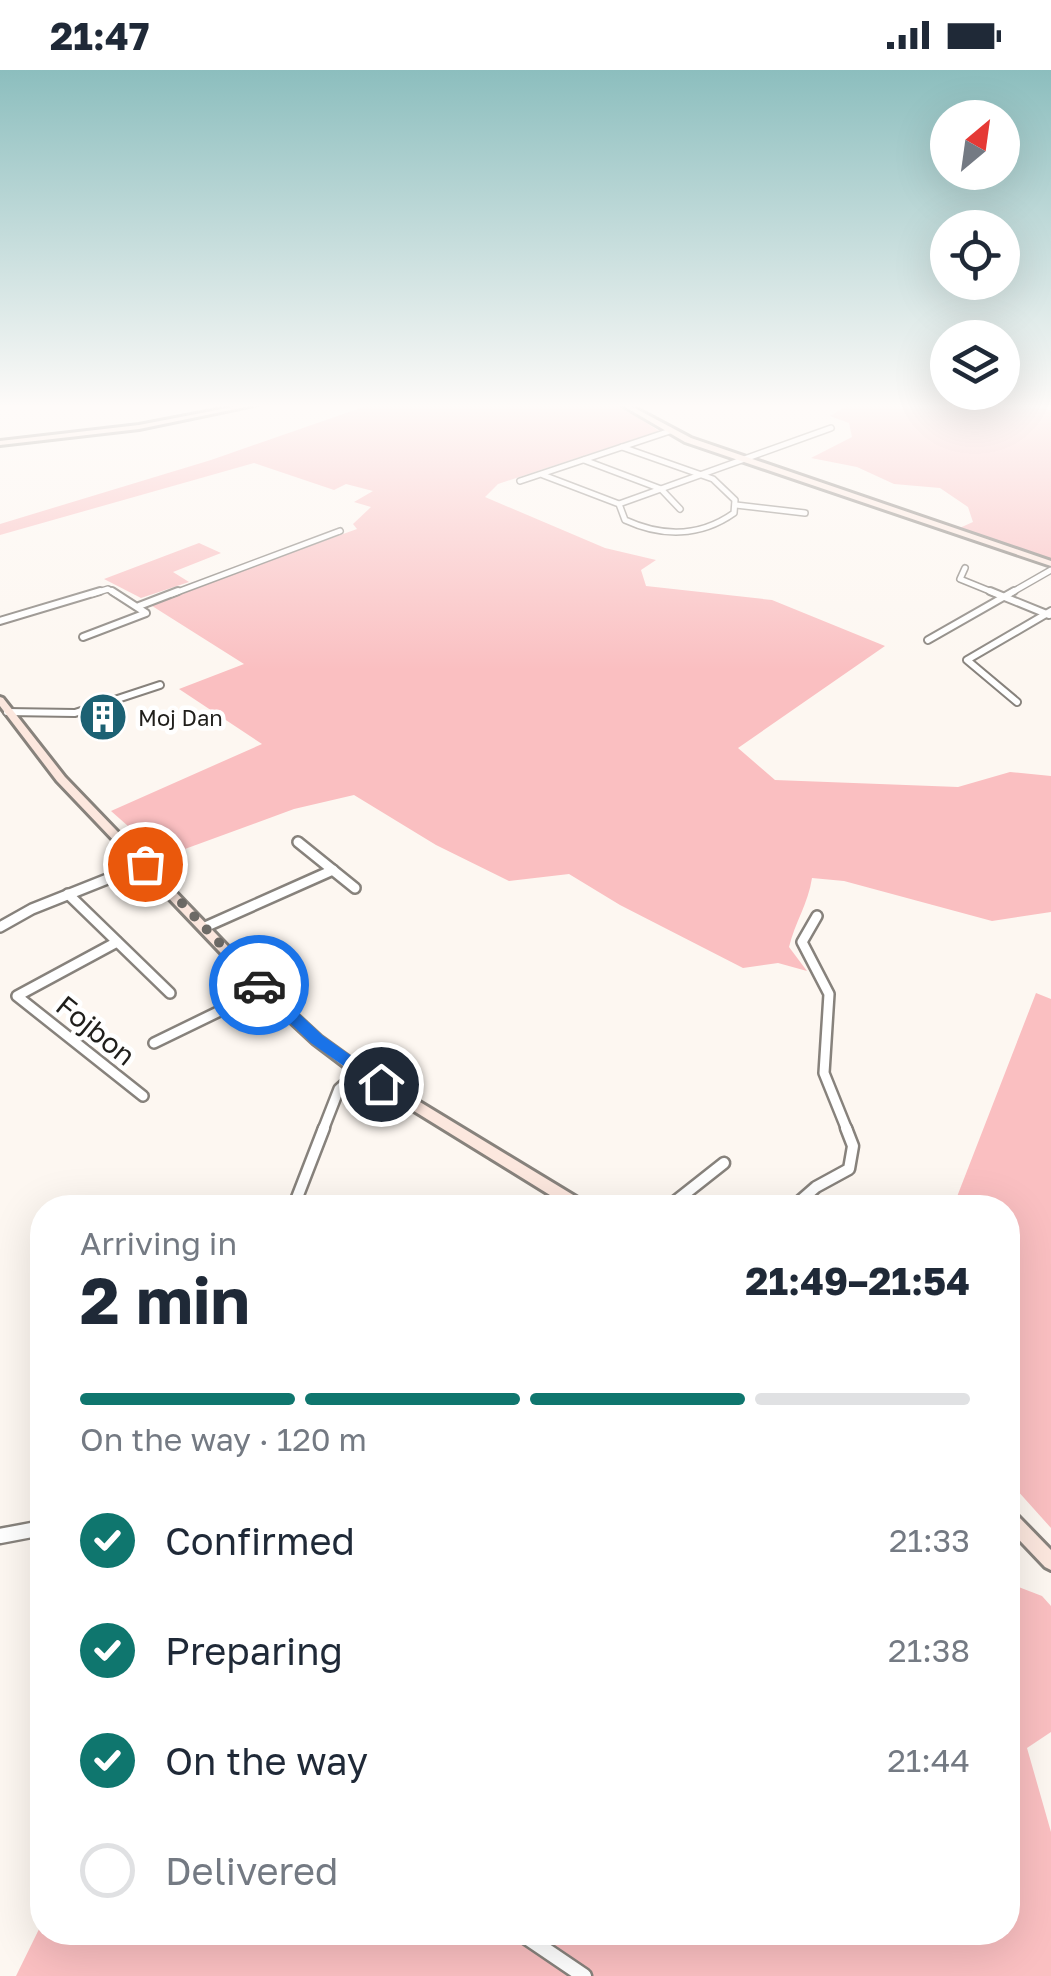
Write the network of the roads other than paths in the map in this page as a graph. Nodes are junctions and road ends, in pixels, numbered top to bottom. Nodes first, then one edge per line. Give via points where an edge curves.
1 (590, 493) edge
2 (650, 493) edge
3 (665, 493) edge
4 (728, 493) edge
5 (842, 493) edge
6 (619, 504) junction
7 (736, 505) junction
8 (680, 509) dead end
9 (805, 513) dead end
10 (340, 531) dead end
11 (1051, 567) edge
12 (965, 568) dead end
13 (1001, 598) junction
14 (139, 606) junction
15 (1049, 613) edge
16 (0, 621) edge
17 (82, 637) dead end
18 (928, 640) dead end
19 (160, 684) dead end
20 (1018, 702) dead end
21 (4, 706) edge
22 (298, 842) dead end
23 (145, 864) junction
24 (332, 870) junction
25 (355, 888) dead end
26 (68, 894) junction
27 (816, 916) dead end
28 (0, 927) edge
29 (205, 927) junction
30 (117, 942) junction
31 (263, 990) junction
32 (170, 993) dead end
33 (154, 1043) dead end
34 (359, 1071) junction
35 (142, 1096) dead end
36 (724, 1163) dead end
37 (298, 1195) edge
38 (562, 1195) edge
39 (684, 1195) edge
40 (807, 1195) edge
41 (30, 1530) edge
42 (1020, 1530) edge
43 (0, 1536) edge
44 (1051, 1562) edge
45 (538, 1945) edge
46 (584, 1976) edge

1 - 6 street
2 - 6 street
3 - 8 street
4 - 7 street
5 - 11 main road
6 - 7 street via 637,526 681,533 725,520
7 - 9 street
10 - 14 street
11 - 13 street
12 - 13 street via 960,579
13 - 15 street
13 - 18 street
14 - 16 street via 108,589
14 - 17 street via 146,613 142,618
15 - 20 street via 967,660
19 - 21 street via 75,712
21 - 23 main road via 61,778
22 - 24 street
23 - 26 street
23 - 29 main road
24 - 25 street
24 - 29 street
26 - 28 street
26 - 30 street
27 - 40 street via 802,942 829,994 824,1073 853,1146 849,1169
29 - 31 main road
30 - 32 street
30 - 35 street, Fojbon via 17,996
31 - 33 street
31 - 34 main road
34 - 37 street via 339,1089
34 - 38 main road
36 - 39 street
41 - 43 street
42 - 44 main road
45 - 46 street

